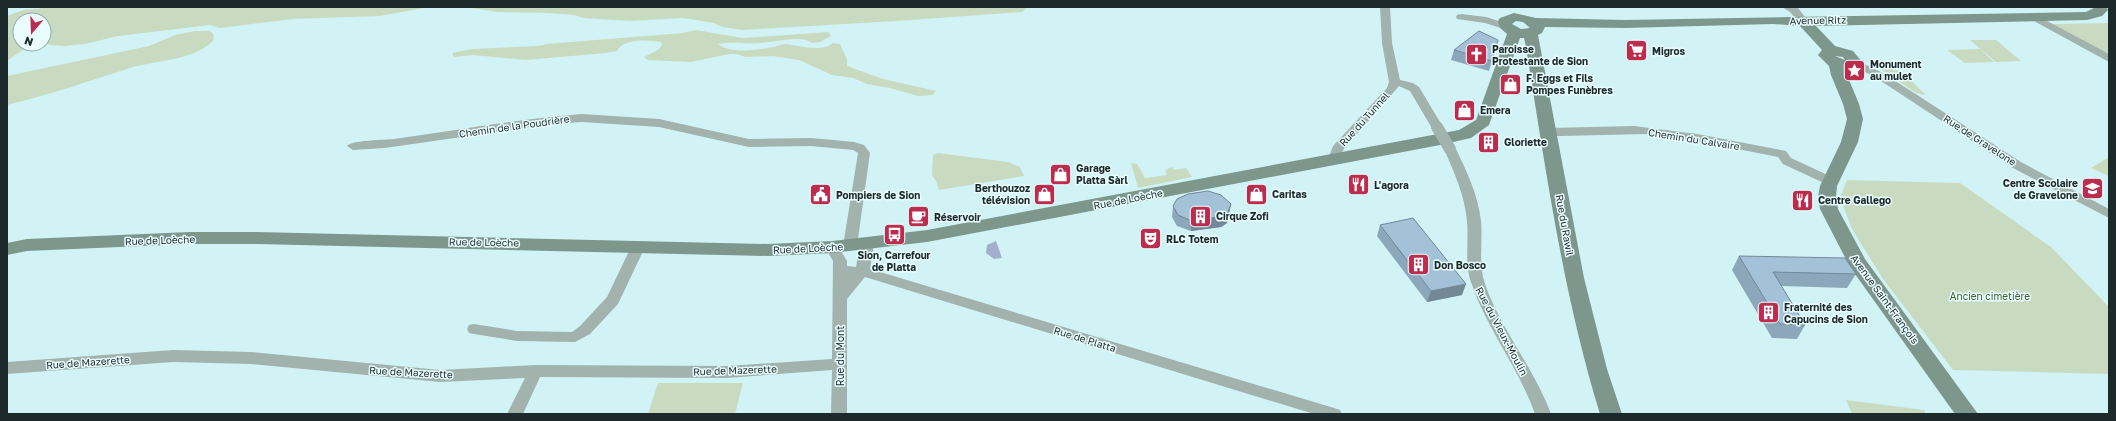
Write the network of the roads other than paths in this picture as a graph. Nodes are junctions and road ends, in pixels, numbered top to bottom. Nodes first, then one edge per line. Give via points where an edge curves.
1 (1385, 7) edge
2 (1457, 7) edge
3 (2103, 10) edge
4 (1796, 14) edge
5 (2034, 17) junction
6 (1518, 27) junction
7 (1841, 59) junction
8 (2109, 59) edge
9 (1395, 82) junction
10 (1549, 132) junction
11 (353, 146) dead end
12 (1339, 159) junction
13 (1830, 181) junction
14 (2109, 214) edge
15 (13, 246) edge
16 (850, 246) junction
17 (638, 247) junction
18 (840, 271) junction
19 (863, 272) junction
20 (840, 298) junction
21 (474, 328) dead end
22 (840, 364) junction
23 (7, 368) edge
24 (536, 372) junction
25 (515, 414) edge
26 (839, 414) edge
27 (1334, 414) edge
28 (1543, 414) edge
29 (1611, 414) edge
30 (1967, 414) edge

1 - 9 street, Rue du Tunnel via 1387,42
2 - 6 street via 1460,13 1473,16 1461,17
3 - 5 street, Avenue Ritz via 2087,16
4 - 5 street, Avenue Ritz
4 - 6 street, Avenue Ritz via 1773,20
4 - 7 street, Avenue Saint-François
5 - 8 street
6 - 10 street, Rue du Rawil via 1534,47
6 - 12 street, Rue de Loèche via 1503,61 1488,112 1480,126 1453,137
7 - 13 street, Avenue Saint-François via 1837,71 1852,103 1855,119 1851,141
7 - 14 street, Rue de Gravelone via 1879,75 2018,165
9 - 12 street, Rue du Tunnel via 1337,149
9 - 28 street, Rue du Vieux-Moulin, bridge via 1410,85 1415,89 1450,149 1474,218 1477,282 1534,391
10 - 13 street, Chemin du Calvaire via 1645,130 1678,135 1782,154 1787,161
10 - 29 street, Rue du Rawil via 1580,304 1590,348
11 - 16 street, Chemin de la Poudrière via 573,118 659,123 749,143 810,142 854,146 864,153
12 - 16 street, Rue de Loèche via 937,235
13 - 30 street, Avenue Saint-François via 1827,202 1847,246
15 - 17 street, Rue de Loèche via 190,238 272,238
16 - 17 street, Rue de Loèche via 768,250
16 - 18 street, Rue du Mont via 840,261
16 - 19 street via 863,260
17 - 21 street via 613,300 575,337 517,336
18 - 19 street, Rue de Platta
18 - 20 street, Rue du Mont
19 - 20 street
19 - 27 street, Rue de Platta
20 - 22 street, Rue du Mont
22 - 24 street, Rue de Mazerette via 721,372
22 - 26 street, Rue du Mont
23 - 24 street, Rue de Mazerette via 119,359 210,356 426,375
24 - 25 street

